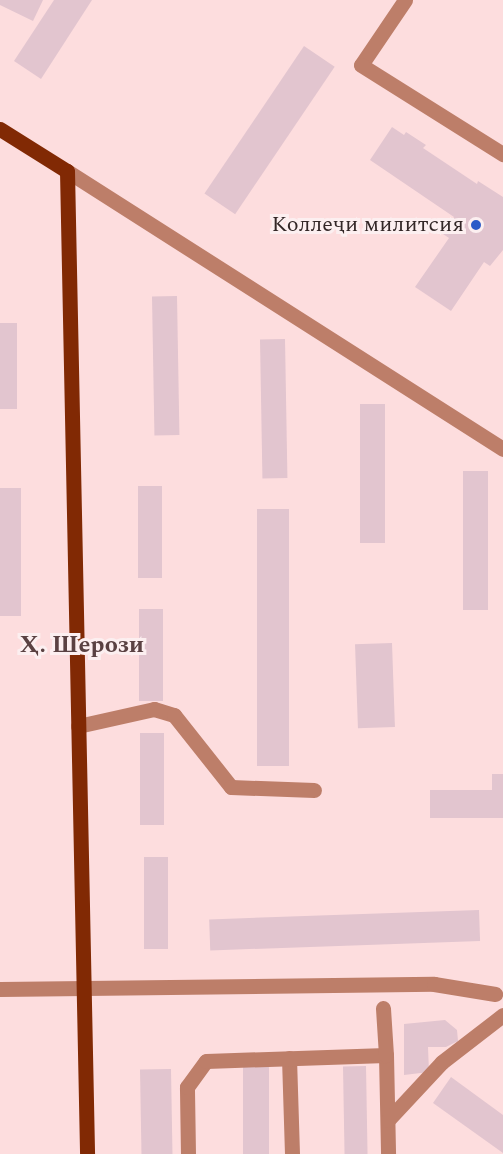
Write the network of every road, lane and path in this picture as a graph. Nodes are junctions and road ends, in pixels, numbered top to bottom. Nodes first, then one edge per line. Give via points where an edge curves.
1 (405, 0) edge
2 (0, 129) edge
3 (503, 154) edge
4 (67, 171) junction
5 (503, 449) edge
6 (78, 726) junction
7 (314, 790) dead end
8 (83, 987) junction
9 (0, 989) edge
10 (500, 993) edge
11 (382, 1008) dead end
12 (503, 1015) edge
13 (386, 1055) junction
14 (289, 1058) junction
15 (388, 1120) junction
16 (87, 1154) edge
17 (188, 1154) edge
18 (292, 1154) edge
19 (388, 1154) edge

1 - 3 street via 361,65
2 - 4 main road
4 - 5 street
4 - 6 main road
6 - 7 street via 154,709 174,715 231,787
6 - 8 main road
8 - 9 street
8 - 10 street via 434,984
8 - 16 main road
11 - 13 street
12 - 15 street via 442,1062
13 - 14 street
13 - 15 street
14 - 17 street via 206,1061 187,1087
14 - 18 street
15 - 19 street

